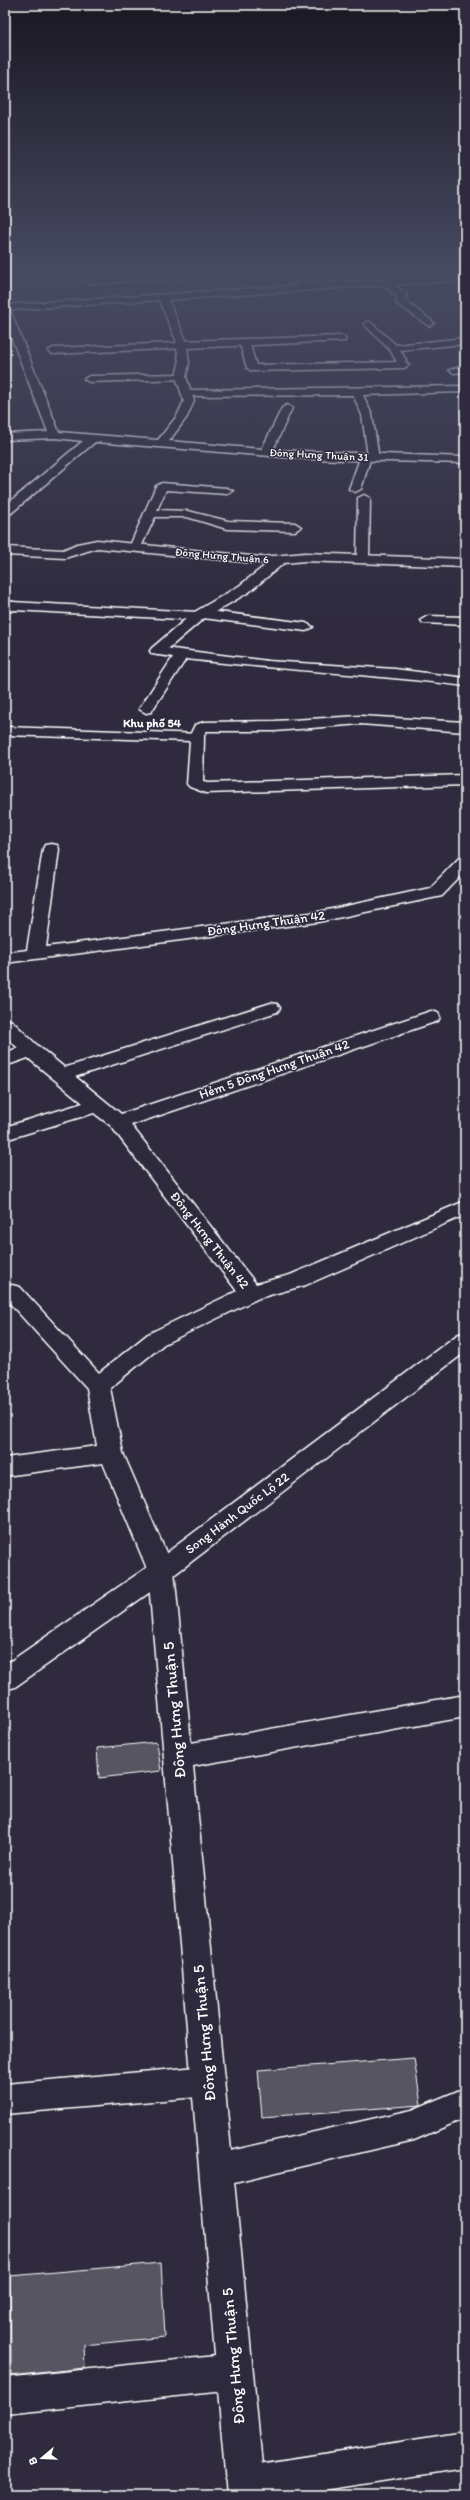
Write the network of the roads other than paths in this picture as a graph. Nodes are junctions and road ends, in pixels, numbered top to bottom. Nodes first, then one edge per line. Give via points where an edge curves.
1 (36, 387) edge
2 (185, 387) edge
3 (463, 389) dead end
4 (357, 392) junction
5 (187, 393) junction
6 (287, 408) dead end
7 (55, 435) junction
8 (5, 438) edge
9 (93, 438) junction
10 (161, 444) junction
11 (266, 453) junction
12 (369, 458) junction
13 (465, 460) edge
14 (355, 489) dead end
15 (227, 491) dead end
16 (364, 498) dead end
17 (5, 512) edge
18 (152, 513) junction
19 (295, 527) dead end
20 (135, 548) junction
21 (5, 551) edge
22 (363, 559) junction
23 (279, 561) junction
24 (465, 563) edge
25 (7, 606) edge
26 (200, 615) junction
27 (428, 620) dead end
28 (465, 621) edge
29 (306, 627) dead end
30 (157, 651) joint
31 (182, 654) junction
32 (465, 682) edge
33 (146, 708) dead end
34 (465, 727) edge
35 (5, 731) edge
36 (197, 737) junction
37 (465, 780) edge
38 (51, 849) dead end
39 (465, 862) edge
40 (36, 952) junction
41 (5, 958) edge
42 (271, 1008) dead end
43 (431, 1017) dead end
44 (5, 1025) edge
45 (32, 1050) junction
46 (5, 1060) edge
47 (61, 1075) junction
48 (98, 1105) junction
49 (118, 1122) junction
50 (5, 1134) edge
51 (465, 1207) edge
52 (12, 1292) dead end
53 (251, 1293) junction
54 (465, 1340) edge
55 (98, 1386) junction
56 (111, 1453) junction
57 (5, 1467) edge
58 (161, 1571) junction
59 (5, 1679) edge
60 (465, 1706) edge
61 (178, 1757) junction
62 (209, 2081) junction
63 (5, 2099) edge
64 (465, 2103) edge
65 (216, 2170) junction
66 (234, 2372) junction
67 (5, 2396) edge
68 (465, 2450) edge
69 (245, 2490) edge

1 - 7 street
2 - 5 street
3 - 4 lane
4 - 5 lane
4 - 12 lane via 368,415
5 - 10 street via 189,401 182,417
6 - 11 street
7 - 8 street, Đông Hưng Thuận 31
7 - 9 street, Đông Hưng Thuận 31
9 - 10 street, Đông Hưng Thuận 31
9 - 17 street
10 - 11 street, Đông Hưng Thuận 31
11 - 12 street, Đông Hưng Thuận 31
12 - 13 street, Đông Hưng Thuận 31
12 - 14 lane
15 - 18 lane via 162,486
16 - 22 lane
18 - 19 lane via 188,514 227,525
18 - 20 lane
20 - 21 street, Đông Hưng Thuận 6 via 97,544 65,554
20 - 23 street, Đông Hưng Thuận 6 via 256,561
22 - 23 street, Đông Hưng Thuận 6 via 305,557
22 - 24 street, Đông Hưng Thuận 6
23 - 26 street via 244,588
25 - 26 lane
26 - 29 lane
26 - 30 street
27 - 28 street
30 - 31 lane
31 - 32 lane via 268,665 395,673
31 - 33 lane
34 - 36 street via 354,720 275,726 204,727 200,728
35 - 36 lane
36 - 37 lane via 195,784 206,788
38 - 40 street
39 - 40 street, Đông Hưng Thuận 42 via 436,892 326,915
40 - 41 street, Đông Hưng Thuận 42
42 - 47 lane
43 - 49 street, Hẻm 5 Đông Hưng Thuận 42
44 - 45 street, Đông Hưng Thuận 42
45 - 46 street
45 - 47 street, Đông Hưng Thuận 42
47 - 48 street, Đông Hưng Thuận 42
48 - 49 street, Đông Hưng Thuận 42
48 - 50 street
49 - 53 street, Đông Hưng Thuận 42
51 - 53 street via 298,1280
52 - 55 street
53 - 55 street, Đông Hưng Thuận 42 via 156,1339
54 - 58 street, Song Hành Quốc Lộ 22
55 - 56 street
56 - 57 street
56 - 58 street
58 - 59 street, Song Hành Quốc Lộ 22
58 - 61 street, Đông Hưng Thuận 5
60 - 61 street
61 - 62 street, Đông Hưng Thuận 5
62 - 63 lane
62 - 65 street, Đông Hưng Thuận 5
64 - 65 lane via 414,2125
65 - 66 street, Đông Hưng Thuận 5
66 - 67 lane
66 - 69 street, Đông Hưng Thuận 5
68 - 69 lane

